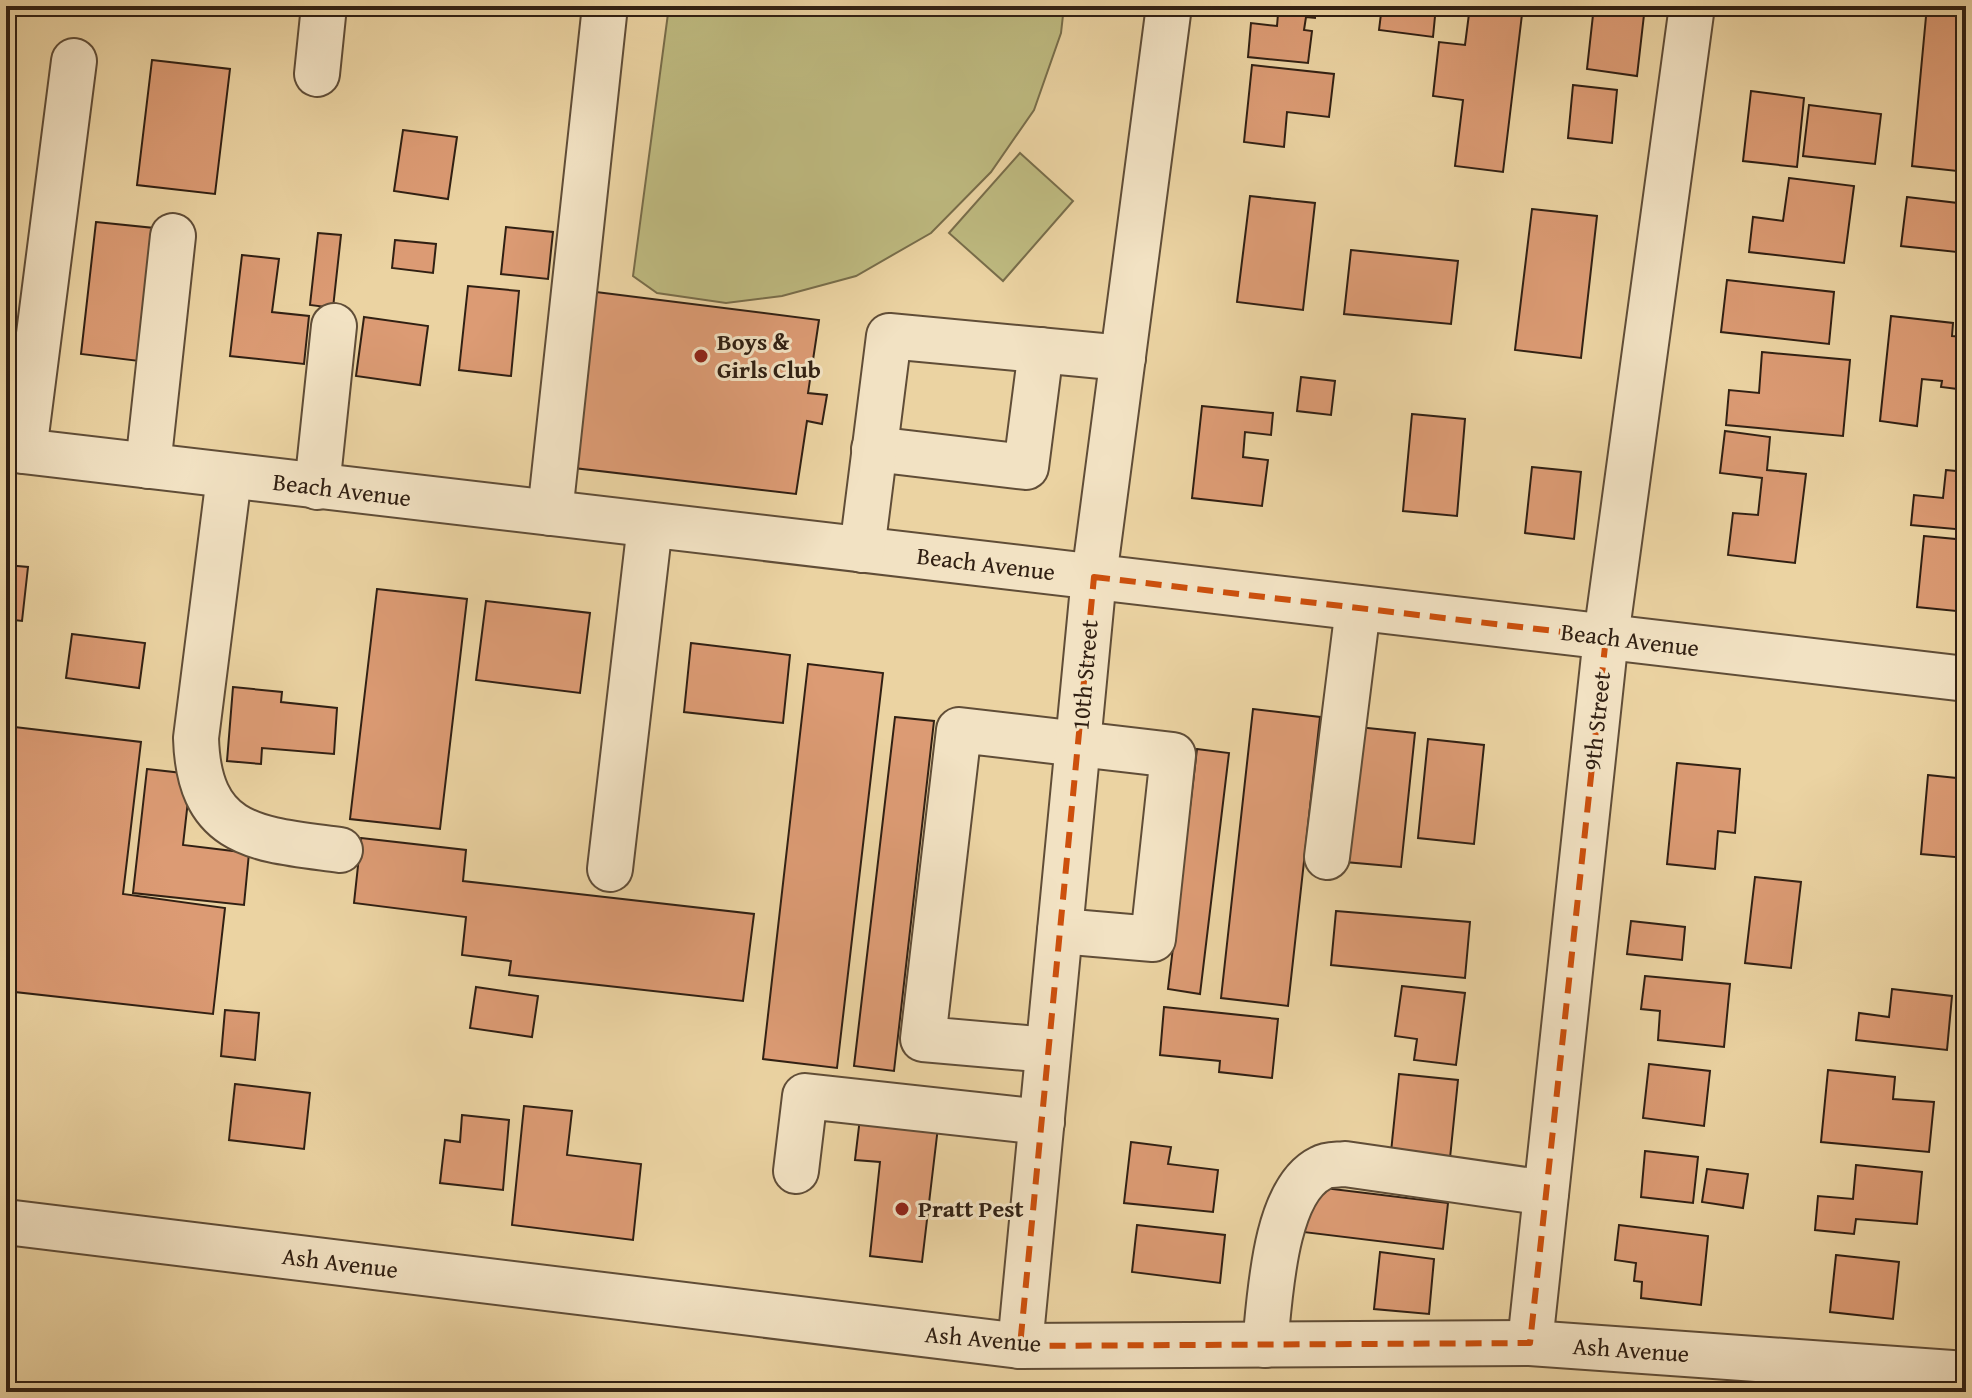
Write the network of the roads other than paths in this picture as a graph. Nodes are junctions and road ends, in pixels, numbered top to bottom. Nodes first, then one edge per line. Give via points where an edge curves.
1 (324, 6) edge
2 (605, 6) edge
3 (1169, 6) edge
4 (1692, 6) edge
5 (74, 61) dead end
6 (317, 74) dead end
7 (173, 236) dead end
8 (334, 326) dead end
9 (1041, 350) junction
10 (1123, 358) junction
11 (874, 449) junction
12 (15, 450) edge
13 (148, 466) junction
14 (229, 477) junction
15 (317, 487) junction
16 (550, 513) junction
17 (650, 525) junction
18 (862, 550) junction
19 (1094, 577) junction
20 (1358, 608) junction
21 (1606, 637) junction
22 (1966, 679) edge
23 (1079, 745) junction
24 (340, 850) dead end
25 (1327, 857) dead end
26 (610, 869) dead end
27 (1060, 931) junction
28 (1048, 1050) junction
29 (1042, 1122) junction
30 (796, 1171) dead end
31 (1546, 1193) junction
32 (6, 1222) edge
33 (1530, 1343) junction
34 (1265, 1345) junction
35 (1020, 1346) junction
36 (1966, 1374) edge

1 - 6 street
2 - 16 street
3 - 10 street, 10th Street
4 - 21 street, 9th Street
5 - 12 street
7 - 13 street
8 - 15 street
9 - 10 street
9 - 11 street via 889,336
9 - 11 street via 1026,467
10 - 19 street, 10th Street
11 - 18 street
12 - 13 street, Beach Avenue
13 - 14 street, Beach Avenue
14 - 15 street, Beach Avenue
14 - 24 street via 196,738 200,776 223,818 239,829 265,840
15 - 16 street, Beach Avenue
16 - 17 street, Beach Avenue
17 - 18 street, Beach Avenue
17 - 26 street
18 - 19 street, Beach Avenue
19 - 20 street, Beach Avenue
19 - 23 street, 10th Street
20 - 21 street, Beach Avenue
20 - 25 street
21 - 22 street, Beach Avenue
21 - 31 street, 9th Street
23 - 27 street, 10th Street
23 - 27 street via 1173,755 1153,939
23 - 28 street via 959,730 923,1039
27 - 28 street, 10th Street
28 - 29 street, 10th Street
29 - 30 street via 805,1096
29 - 35 street, 10th Street
31 - 33 street, 9th Street
31 - 34 street via 1345,1164 1322,1166 1304,1179 1281,1228
32 - 35 street, Ash Avenue
33 - 34 street, Ash Avenue
33 - 36 street, Ash Avenue
34 - 35 street, Ash Avenue

